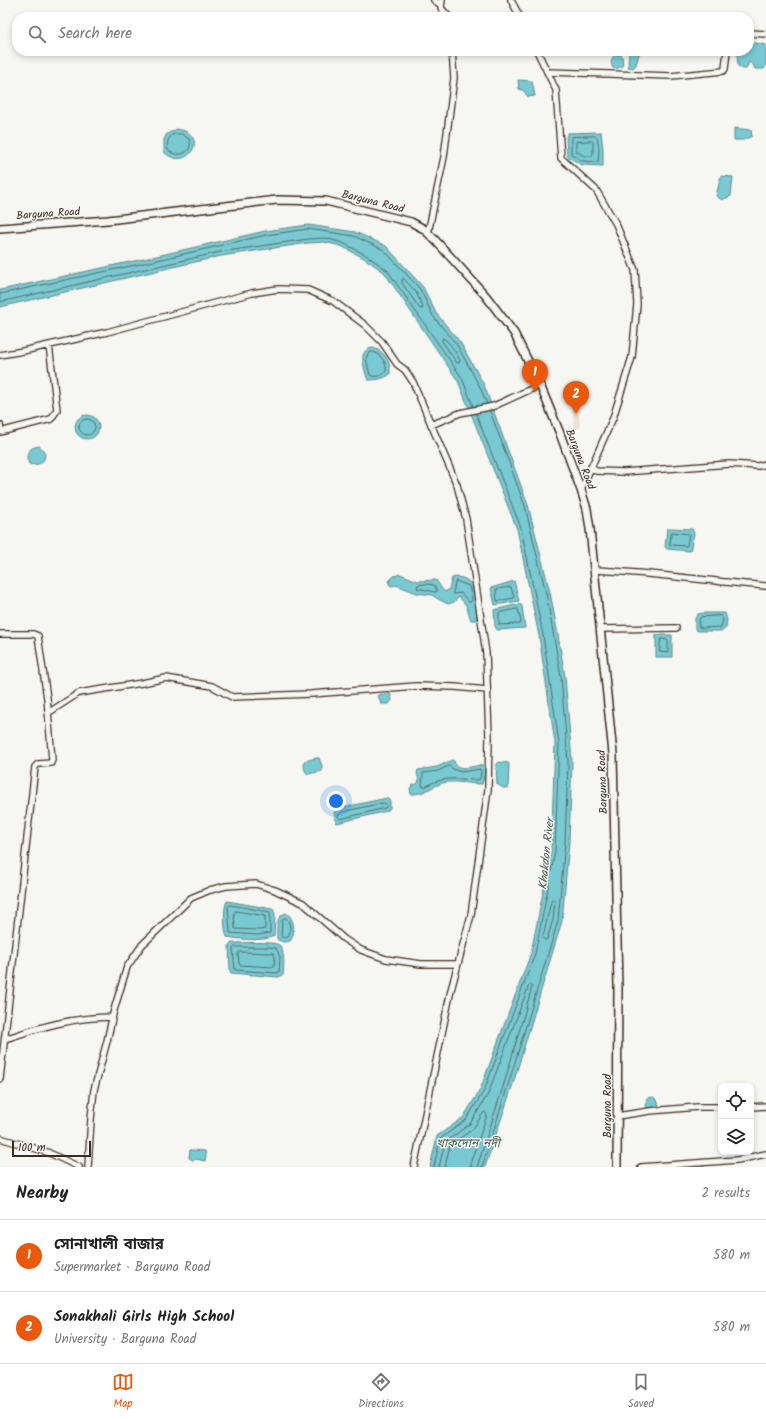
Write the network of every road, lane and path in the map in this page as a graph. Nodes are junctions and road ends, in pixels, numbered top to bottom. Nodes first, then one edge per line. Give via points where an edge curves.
1 (434, 0) edge
2 (511, 0) edge
3 (442, 3) edge
4 (445, 12) edge
5 (517, 12) edge
6 (754, 33) edge
7 (766, 34) edge
8 (452, 56) edge
9 (539, 56) edge
10 (726, 56) edge
11 (547, 72) junction
12 (0, 228) edge
13 (428, 233) junction
14 (49, 345) junction
15 (0, 355) edge
16 (540, 385) junction
17 (431, 424) junction
18 (0, 425) edge
19 (1, 432) edge
20 (766, 464) edge
21 (591, 467) junction
22 (581, 490) junction
23 (595, 570) junction
24 (766, 586) edge
25 (676, 628) dead end
26 (601, 629) junction
27 (0, 634) edge
28 (487, 690) junction
29 (48, 713) junction
30 (458, 964) junction
31 (112, 1017) junction
32 (5, 1039) junction
33 (0, 1079) edge
34 (766, 1106) edge
35 (718, 1107) edge
36 (754, 1107) edge
37 (617, 1116) junction
38 (0, 1138) edge
39 (766, 1154) edge
40 (79, 1167) edge
41 (88, 1167) edge
42 (414, 1167) edge
43 (617, 1167) edge
44 (641, 1167) edge

1 - 3 street
2 - 5 street
3 - 4 street via 441,8
6 - 7 street
8 - 13 street via 454,78 446,142
9 - 11 street
10 - 11 street via 723,71 671,76
11 - 21 street via 556,90 561,158 596,190 616,224 635,270 637,304 632,357 612,418
12 - 13 main road, Barguna Road via 108,220 277,200 326,201 411,222
13 - 16 main road, Barguna Road via 486,296 514,333
14 - 15 street
14 - 17 street via 252,293 278,289 308,290 333,301 365,325 382,342 409,376
14 - 19 street via 57,410 52,419
16 - 17 street via 494,406 460,413
16 - 22 main road, Barguna Road
17 - 28 street via 457,485 466,519 486,653
18 - 19 street
20 - 21 street via 729,464 624,472 596,471
21 - 22 street
22 - 23 main road, Barguna Road via 589,523
23 - 24 street
23 - 26 main road, Barguna Road
25 - 26 street
26 - 37 main road, Barguna Road via 613,754 618,987
27 - 29 street via 38,636
28 - 29 street via 416,686 232,697 212,686 166,678 79,693
28 - 30 street via 488,789 471,915
29 - 32 street via 52,762 38,764 35,767
30 - 31 street via 421,964 386,959 349,943 303,903 275,890 256,884 226,886 191,898 142,945 127,967
30 - 42 street via 450,990
31 - 32 street via 71,1020
31 - 41 street via 94,1090
32 - 33 street
34 - 36 street
35 - 37 street via 650,1111
37 - 43 main road, Barguna Road
38 - 40 street via 47,1152
39 - 44 street via 737,1160

